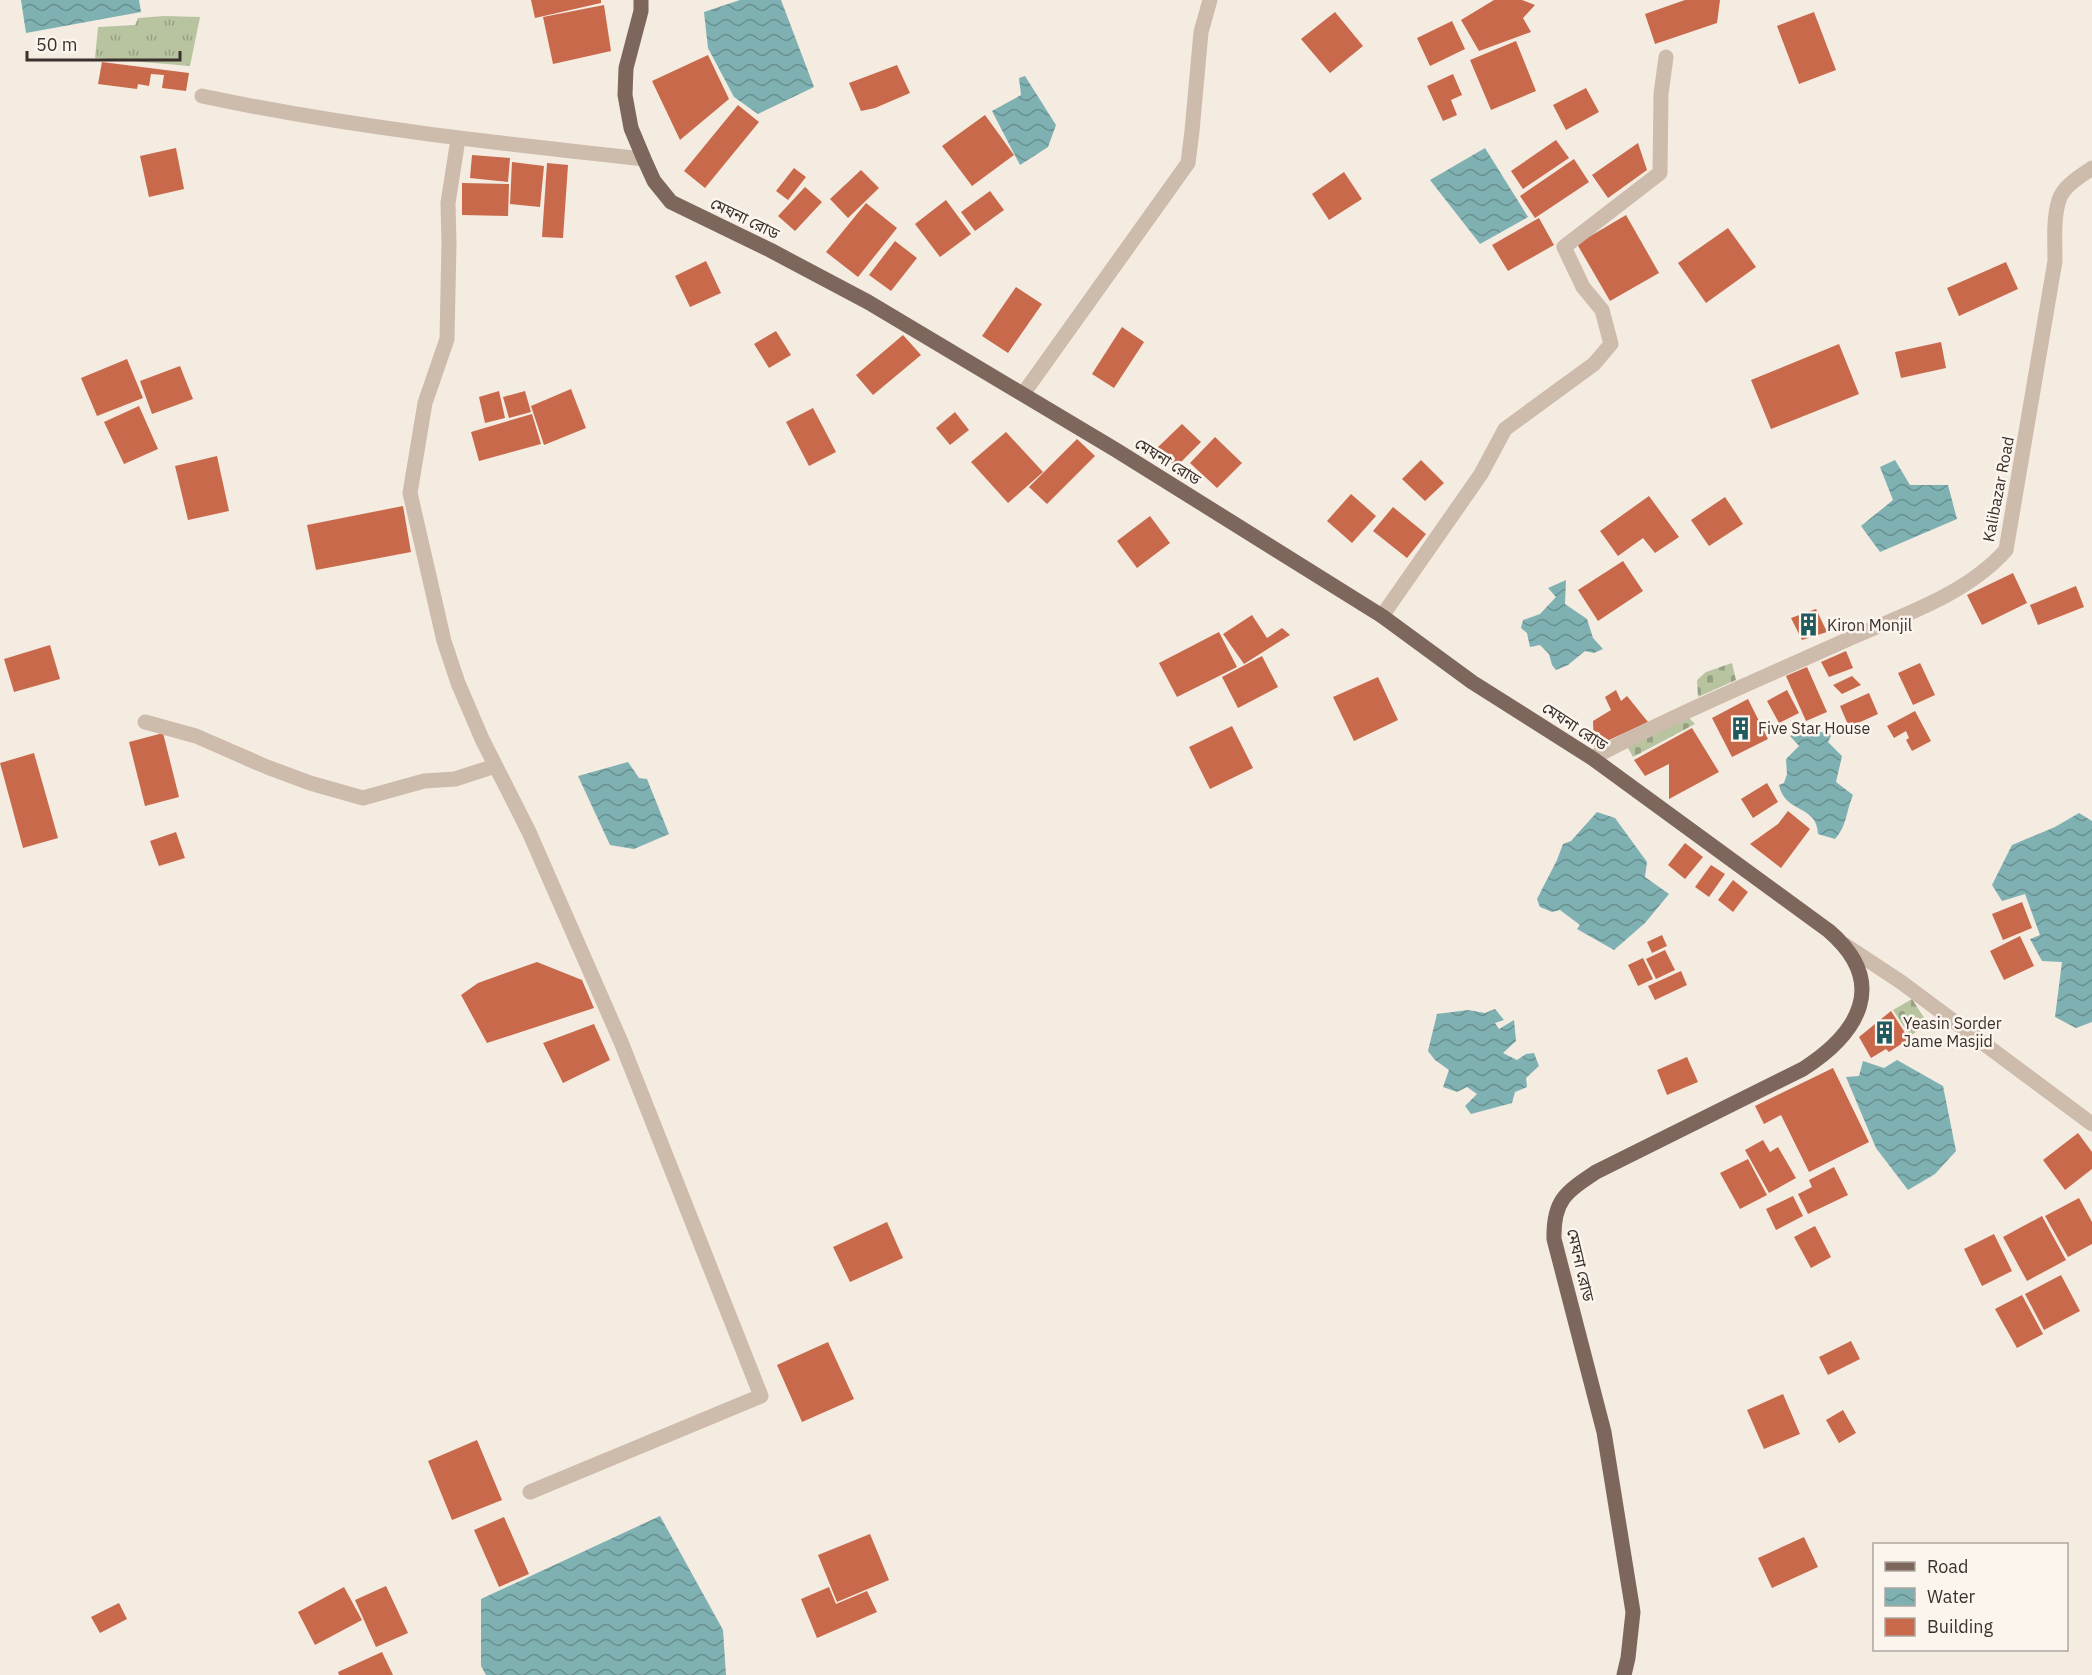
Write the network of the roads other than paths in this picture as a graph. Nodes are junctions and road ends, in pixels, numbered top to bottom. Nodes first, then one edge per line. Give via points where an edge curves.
1 (641, 0) edge
2 (1210, 0) edge
3 (1666, 57) dead end
4 (202, 96) dead end
5 (458, 139) junction
6 (644, 159) junction
7 (2092, 168) edge
8 (1023, 394) junction
9 (1382, 616) junction
10 (145, 722) dead end
11 (1592, 758) junction
12 (495, 766) junction
13 (1845, 945) junction
14 (2092, 1124) edge
15 (530, 1492) dead end
16 (1624, 1675) edge

1 - 6 main road, মেঘনা রোড via 626,68 625,95 631,128
2 - 8 street via 1201,32 1188,163
3 - 9 street via 1661,94 1660,173 1564,247 1583,286 1602,310 1611,344 1594,364 1505,429 1481,474
4 - 5 street via 273,111
5 - 6 street
5 - 12 street via 448,203 447,339 425,403 410,493 444,641
6 - 8 main road, মেঘনা রোড via 654,181 671,202 868,302
7 - 11 street, Kalibazar Road via 2073,181 2059,198 2055,261 2006,550 1974,580
8 - 9 main road, মেঘনা রোড
9 - 11 main road, মেঘনা রোড via 1472,682
10 - 12 street via 196,736 309,783 363,798 424,781 455,779
11 - 13 main road, মেঘনা রোড
12 - 15 street via 529,832 621,1042 761,1396
13 - 14 street
13 - 16 main road, মেঘনা রোড via 1862,983 1861,1004 1840,1041 1803,1070 1596,1172 1573,1187 1558,1205 1553,1220 1554,1239 1604,1432 1633,1612

